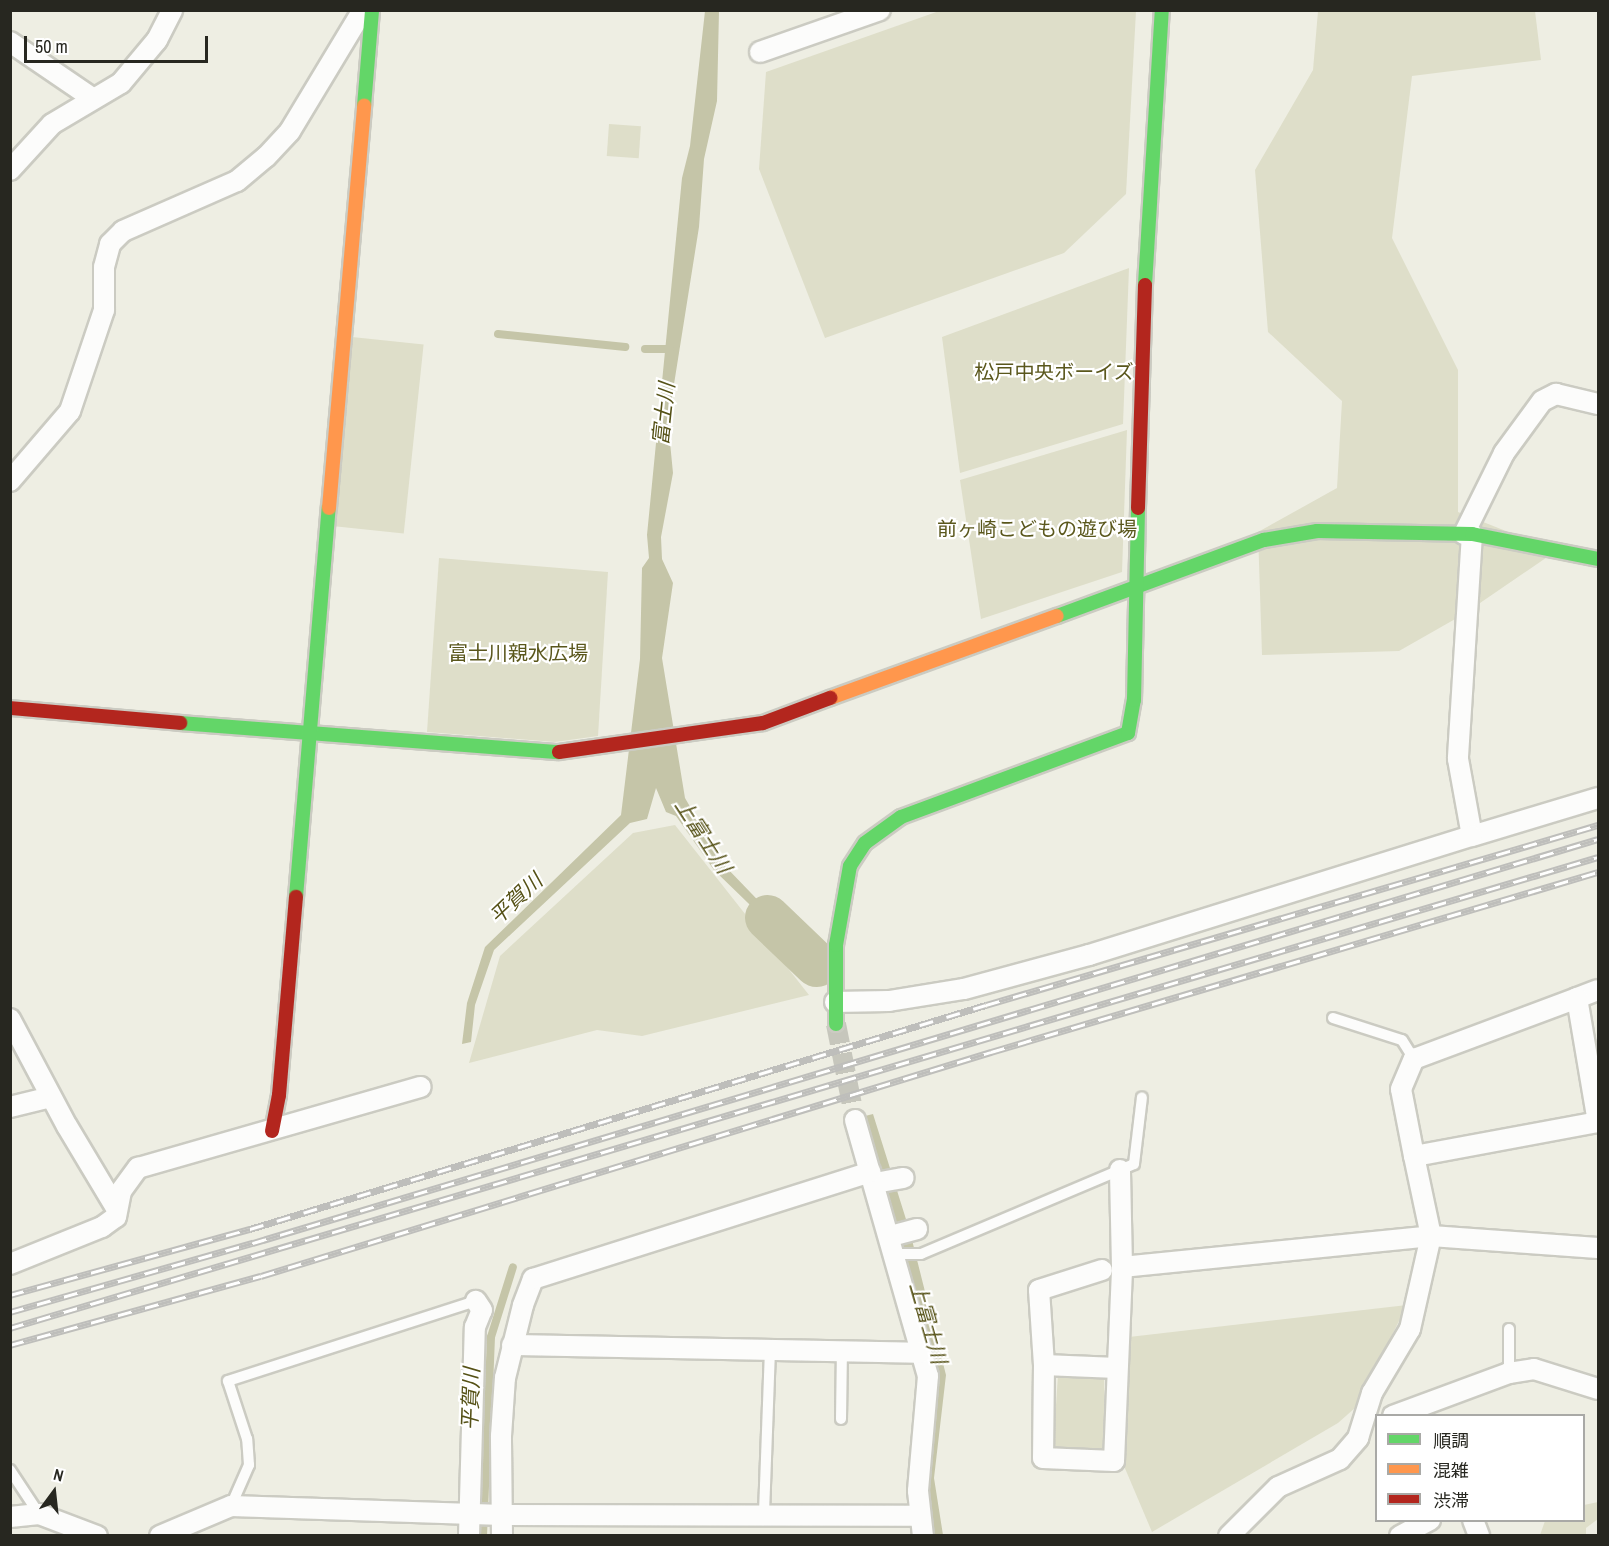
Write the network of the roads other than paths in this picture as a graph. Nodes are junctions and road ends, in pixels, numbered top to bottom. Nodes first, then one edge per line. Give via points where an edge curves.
1 (172, 10) edge
2 (363, 10) edge
3 (372, 10) edge
4 (880, 10) edge
5 (1162, 10) edge
6 (10, 42) edge
7 (760, 52) dead end
8 (92, 99) junction
9 (10, 170) edge
10 (1599, 404) edge
11 (10, 481) edge
12 (1468, 534) junction
13 (1599, 559) edge
14 (1135, 587) junction
15 (10, 708) edge
16 (309, 734) junction
17 (1599, 798) edge
18 (1472, 836) junction
19 (1599, 990) edge
20 (1578, 998) junction
21 (835, 1002) junction
22 (1334, 1018) dead end
23 (10, 1019) edge
24 (836, 1024) tunnel mouth
25 (1414, 1059) junction
26 (422, 1087) dead end
27 (51, 1097) junction
28 (1142, 1097) dead end
29 (10, 1107) edge
30 (855, 1120) tunnel mouth
31 (272, 1131) junction
32 (1414, 1156) junction
33 (1120, 1170) junction
34 (903, 1178) dead end
35 (874, 1179) junction
36 (116, 1208) junction
37 (917, 1229) dead end
38 (1431, 1236) junction
39 (893, 1242) junction
40 (1599, 1248) edge
41 (10, 1264) edge
42 (1122, 1267) junction
43 (1102, 1270) dead end
44 (476, 1302) joint
45 (1509, 1329) dead end
46 (512, 1345) junction
47 (770, 1350) junction
48 (842, 1351) junction
49 (921, 1353) junction
50 (1044, 1365) junction
51 (1117, 1368) junction
52 (1509, 1373) junction
53 (1599, 1389) edge
54 (1398, 1414) edge
55 (840, 1419) dead end
56 (1370, 1425) edge
57 (10, 1470) edge
58 (231, 1506) junction
59 (764, 1513) junction
60 (39, 1514) junction
61 (469, 1514) junction
62 (503, 1515) junction
63 (918, 1516) junction
64 (10, 1517) edge
65 (1428, 1522) edge
66 (1473, 1522) edge
67 (97, 1536) edge
68 (160, 1536) edge
69 (469, 1536) edge
70 (502, 1536) edge
71 (923, 1536) edge
72 (1228, 1536) edge
73 (1400, 1536) edge
74 (1479, 1536) edge

1 - 8 street via 157,39 121,83
2 - 11 street via 290,131 266,158 237,181 123,231 110,244 104,267 104,310 70,411
3 - 16 street
4 - 7 street
5 - 14 street via 1140,376
6 - 8 street
8 - 9 street via 52,124
10 - 12 street via 1556,394 1542,401 1504,453
12 - 13 street
12 - 14 street via 1317,531 1264,540
12 - 18 street via 1458,759
14 - 16 street via 763,723 704,735 551,753
14 - 21 street via 1134,700 1128,733 901,817 865,843 850,866 836,945
15 - 16 street
16 - 31 street via 279,1095
17 - 18 street
18 - 21 street via 1089,955 964,989 889,1001
19 - 20 street
20 - 25 street
20 - 32 street via 1598,1122
21 - 24 street
22 - 25 lane via 1402,1040
23 - 27 street
25 - 32 street via 1401,1089
26 - 31 street
27 - 29 street
27 - 36 street
28 - 33 lane via 1134,1164
30 - 35 street
31 - 36 street via 138,1168 121,1191
32 - 38 street
33 - 39 lane via 921,1254
33 - 42 street
34 - 35 street
35 - 39 street
35 - 46 street via 533,1280
36 - 41 street via 116,1217 102,1227
37 - 39 street
38 - 40 street
38 - 42 street
38 - 56 street via 1410,1329 1372,1393
39 - 49 street
42 - 51 street
43 - 50 street via 1072,1283 1039,1290
44 - 58 lane via 228,1381 247,1439 249,1466
44 - 61 street via 482,1310 475,1327
45 - 52 lane
46 - 47 street
46 - 62 street via 501,1436
47 - 48 street
47 - 59 lane
48 - 49 street
48 - 55 lane
49 - 63 street via 928,1376
50 - 51 street
50 - 51 street via 1043,1458 1114,1461
52 - 53 street via 1534,1369
52 - 54 street
56 - 72 street via 1340,1459 1278,1487
57 - 60 lane
58 - 61 street
58 - 68 street
59 - 62 street
59 - 63 street
60 - 64 street
60 - 67 street
61 - 62 street
61 - 69 street
62 - 70 street
63 - 71 street
65 - 73 street
66 - 74 street

